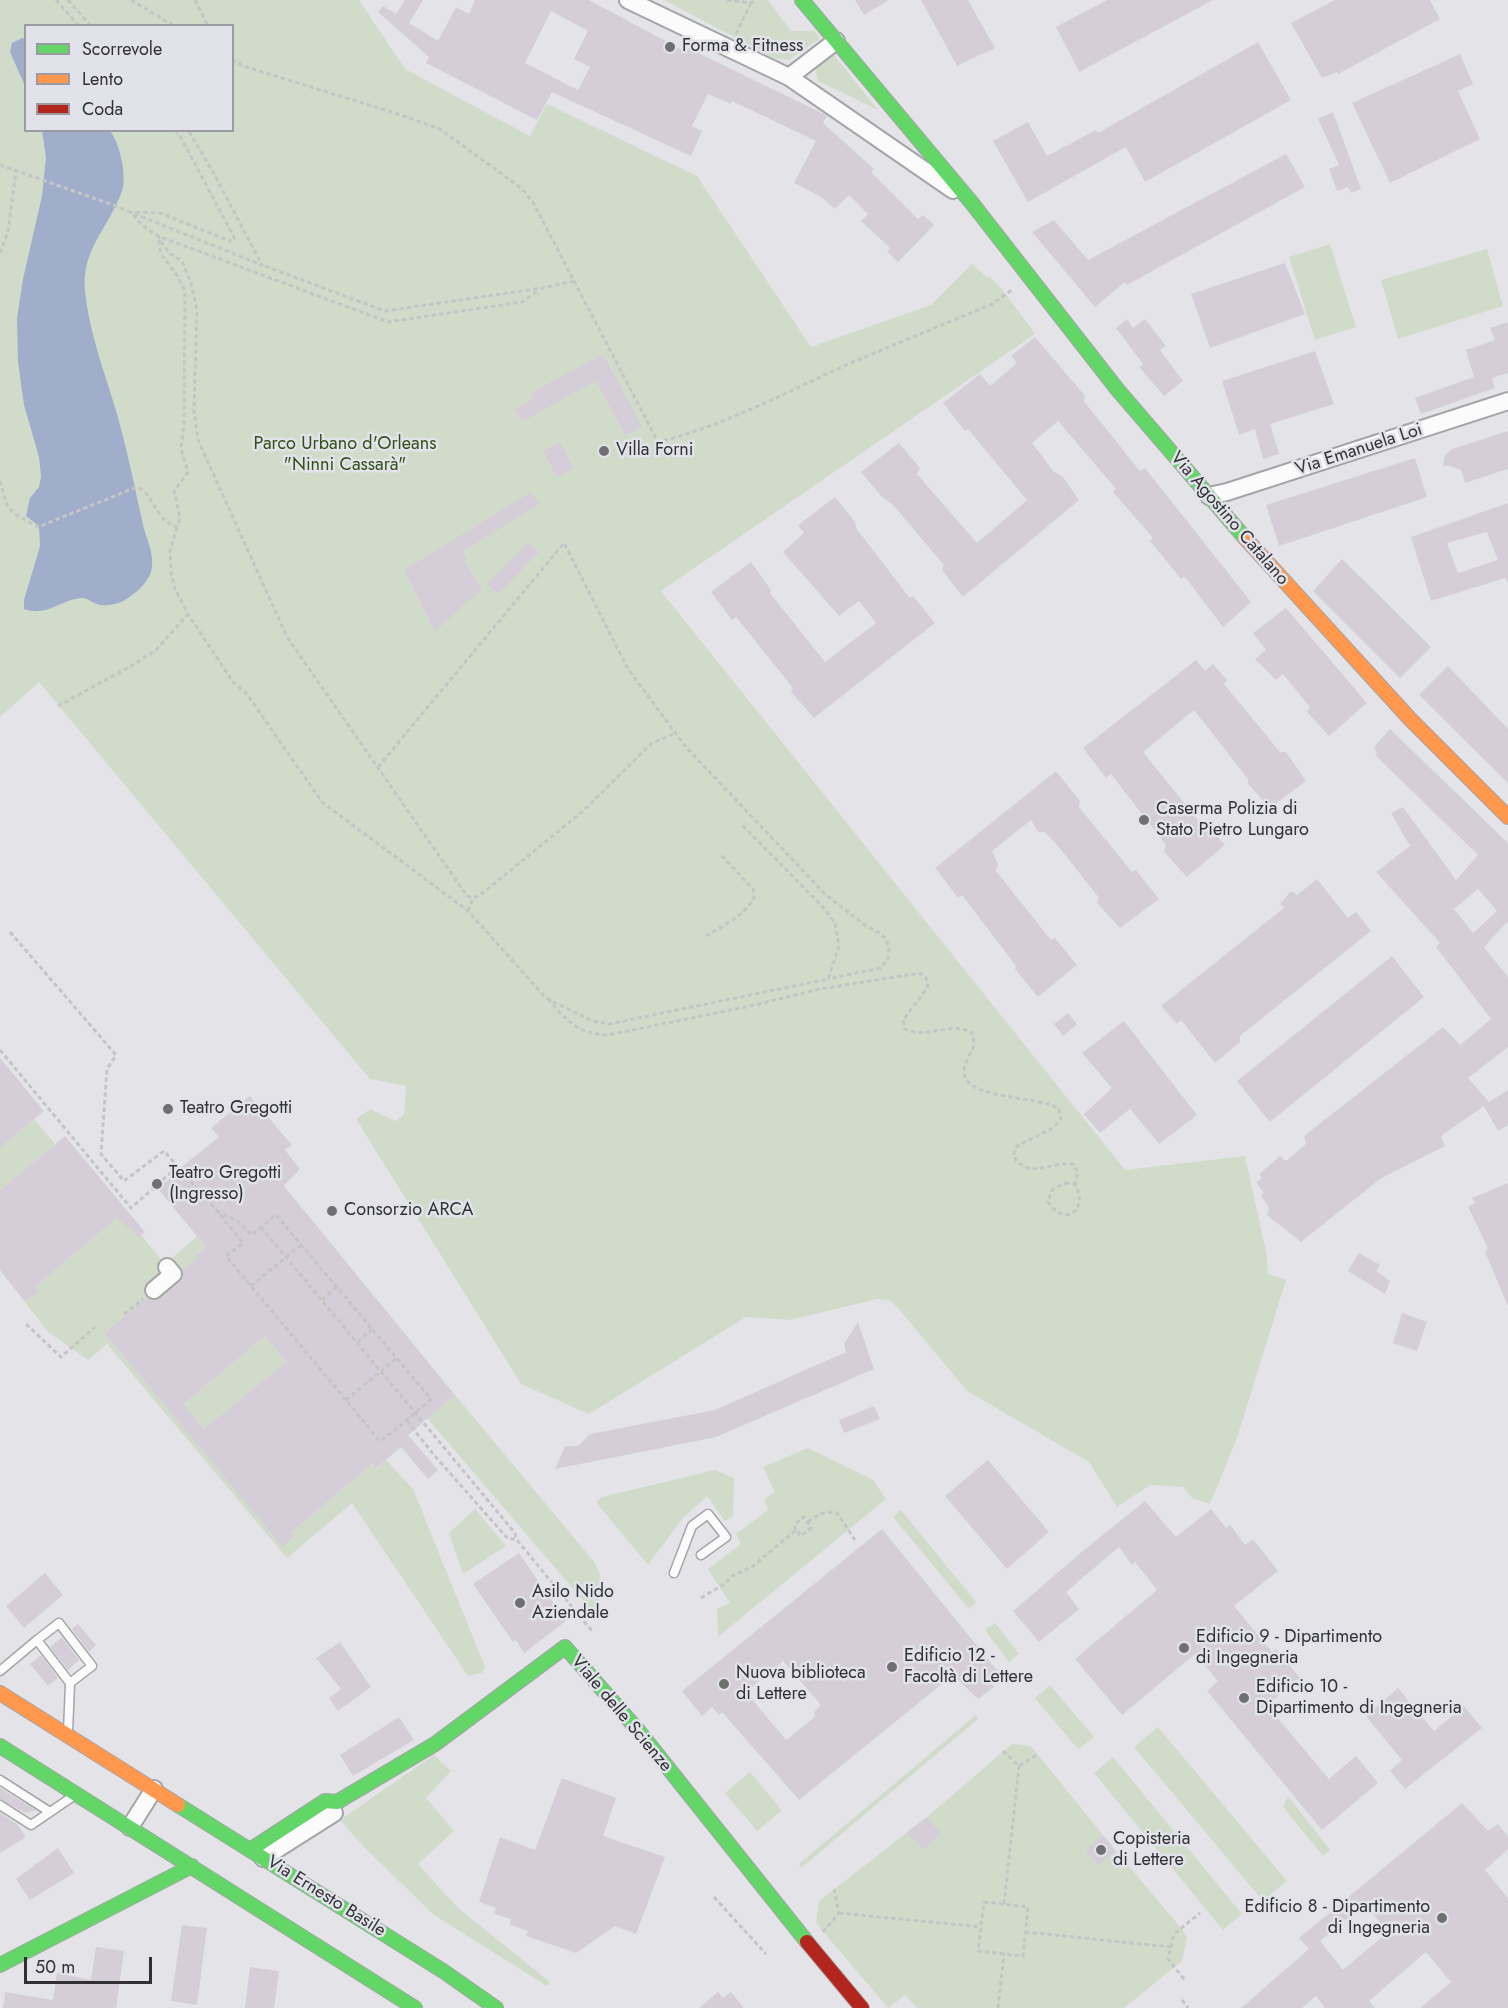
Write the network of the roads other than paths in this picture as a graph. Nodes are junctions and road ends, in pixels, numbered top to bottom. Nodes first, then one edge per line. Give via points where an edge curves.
1 (628, 0) edge
2 (802, 0) edge
3 (836, 41) junction
4 (789, 77) junction
5 (971, 202) junction
6 (1508, 402) edge
7 (1209, 496) junction
8 (1508, 817) edge
9 (167, 1267) dead end
10 (154, 1290) road end
11 (701, 1555) dead end
12 (674, 1573) dead end
13 (38, 1640) junction
14 (0, 1671) edge
15 (70, 1683) junction
16 (0, 1693) edge
17 (68, 1735) junction
18 (0, 1746) edge
19 (0, 1780) edge
20 (154, 1789) junction
21 (76, 1794) junction
22 (0, 1805) edge
23 (332, 1805) joint
24 (50, 1812) junction
25 (130, 1827) junction
26 (257, 1854) junction
27 (192, 1866) junction
28 (0, 1965) edge
29 (827, 1967) junction
30 (416, 2008) edge
31 (496, 2008) edge
32 (845, 2008) edge
33 (862, 2008) edge

1 - 4 street
2 - 3 street, Via Agostino Catalano
3 - 4 street
3 - 5 street, Via Agostino Catalano
4 - 5 street
5 - 7 street, Via Agostino Catalano via 1117,389
6 - 7 street, Via Emanuela Loi
7 - 8 street, Via Agostino Catalano via 1410,720
9 - 10 street via 173,1274
11 - 12 lane via 726,1537 708,1514 692,1526
13 - 14 lane
13 - 15 lane
13 - 15 lane via 59,1623 92,1666
15 - 17 lane
16 - 17 street, Via Ernesto Basile
17 - 20 street, Via Ernesto Basile
18 - 21 street
19 - 24 lane
20 - 25 street
20 - 26 street, Via Ernesto Basile
21 - 24 lane
21 - 25 street
22 - 24 lane via 31,1825
23 - 26 street, Viale delle Scienze
23 - 29 street, Viale delle Scienze via 435,1744 565,1647 637,1729
25 - 27 street
26 - 31 street, Via Ernesto Basile
27 - 28 street
27 - 30 street
29 - 32 street, Viale delle Scienze
29 - 33 street, Viale delle Scienze

